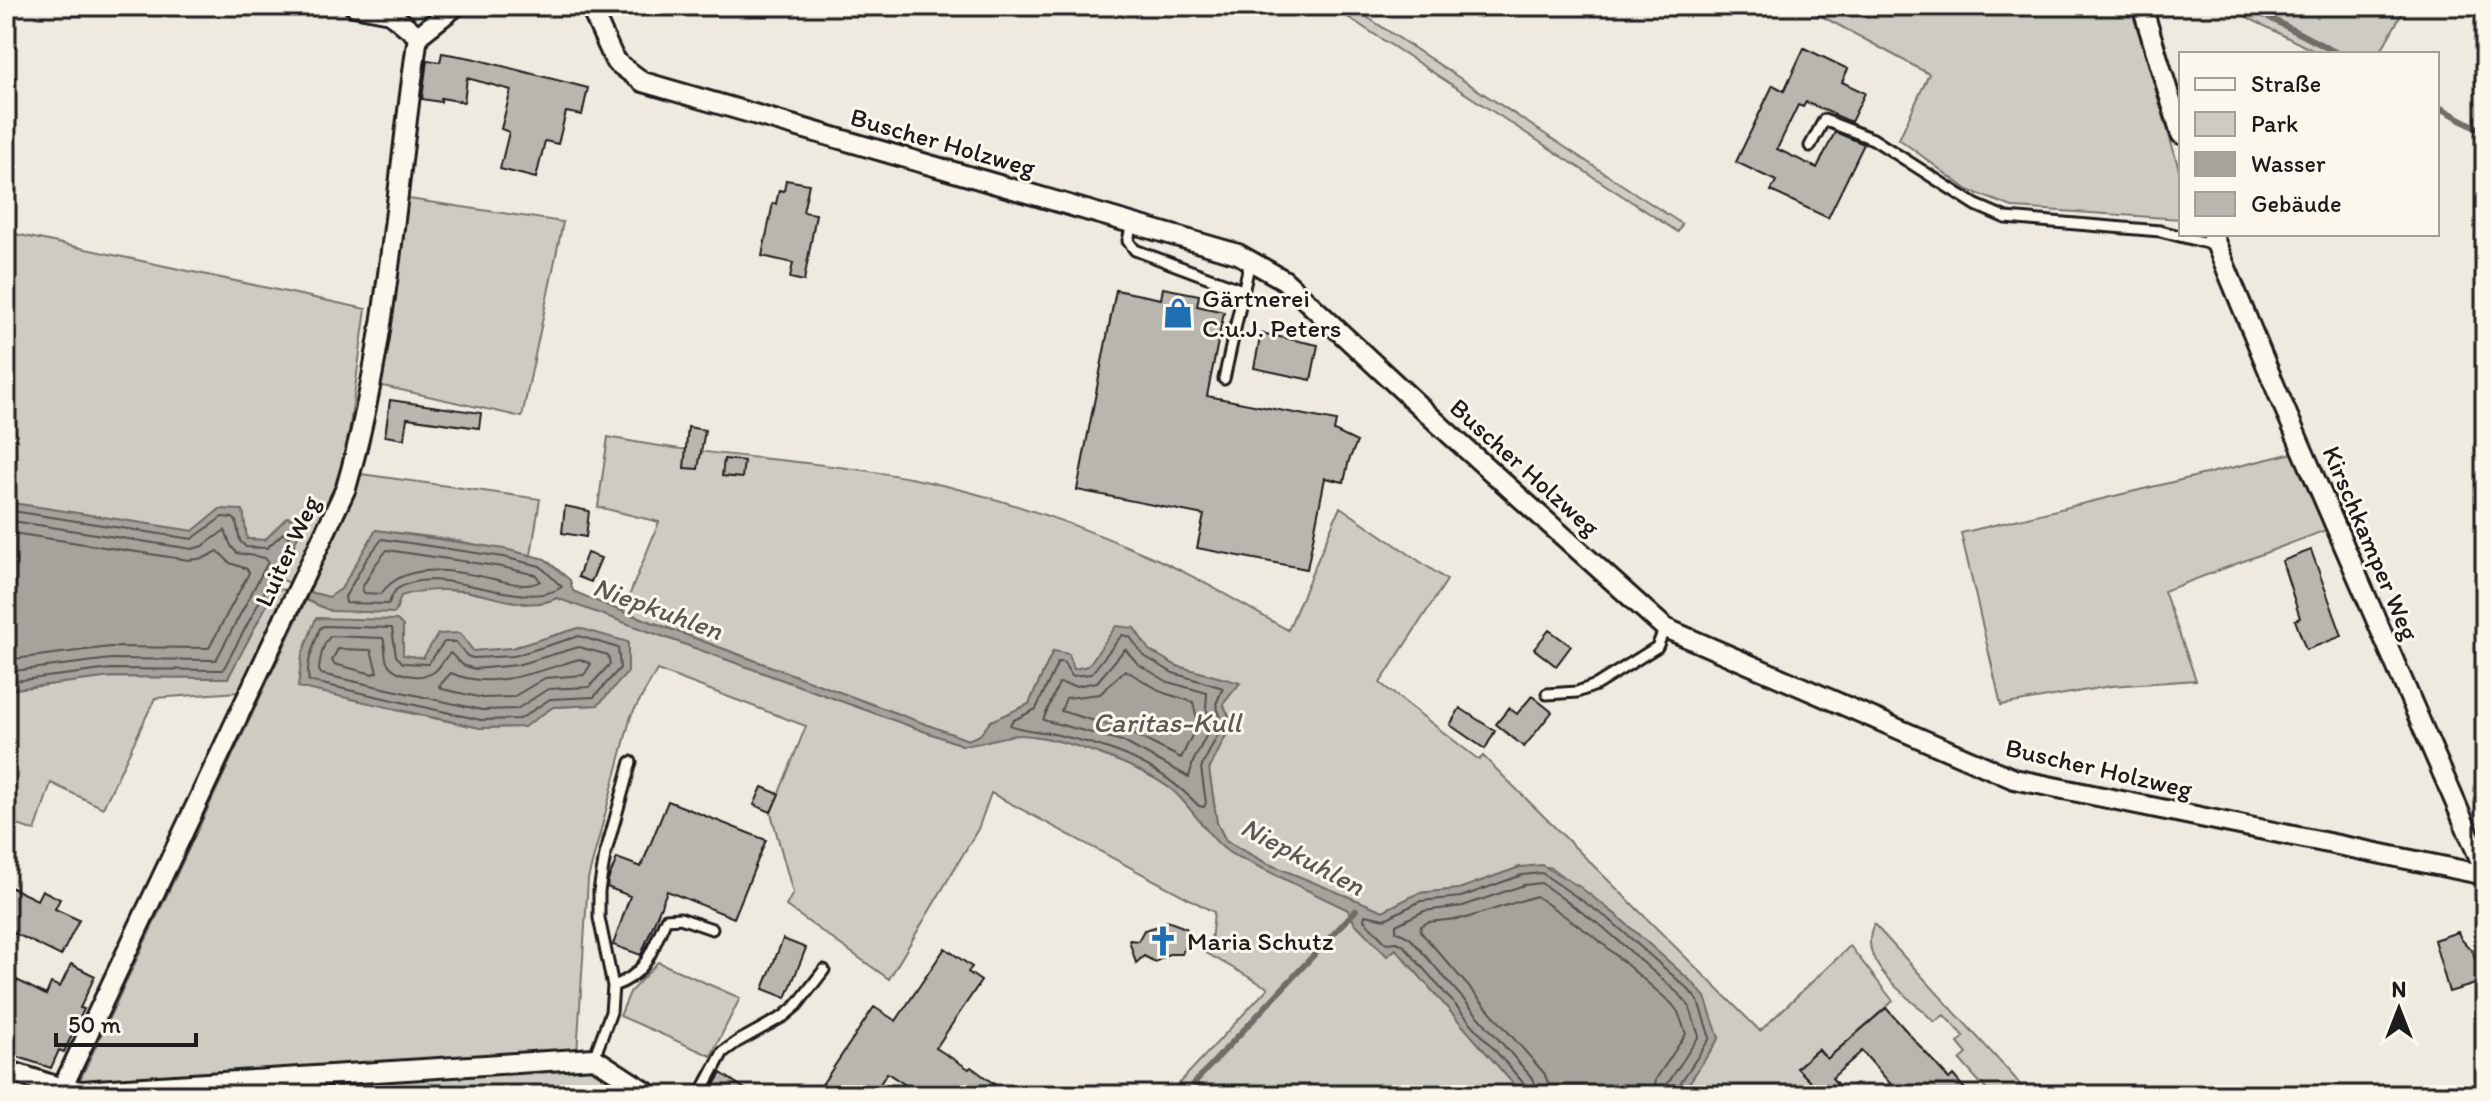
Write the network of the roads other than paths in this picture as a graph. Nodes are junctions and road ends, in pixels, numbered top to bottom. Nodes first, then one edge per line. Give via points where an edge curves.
1 (354, 6) edge
2 (456, 6) edge
3 (590, 6) edge
4 (2142, 6) edge
5 (418, 36) junction
6 (2179, 127) edge
7 (1810, 146) dead end
8 (1133, 222) junction
9 (2179, 234) edge
10 (2193, 236) edge
11 (2213, 239) edge
12 (1250, 261) junction
13 (1242, 290) junction
14 (1224, 379) dead end
15 (1665, 628) junction
16 (1547, 694) dead end
17 (631, 762) dead end
18 (2485, 873) edge
19 (712, 929) dead end
20 (824, 970) dead end
21 (613, 986) junction
22 (594, 1058) junction
23 (6, 1070) edge
24 (60, 1091) edge
25 (651, 1095) edge
26 (700, 1095) edge

1 - 5 street via 390,13
2 - 5 street
3 - 8 street, Buscher Holzweg via 615,61 643,82
4 - 6 street
5 - 24 street, Luiter Weg via 377,347 346,488
7 - 9 lane via 1824,120 1873,139 1961,197 2006,218
8 - 12 street, Buscher Holzweg
8 - 13 lane via 1131,248
10 - 11 lane
11 - 18 street, Kirschkamper Weg
12 - 13 lane
12 - 15 street, Buscher Holzweg via 1284,280
13 - 14 lane
15 - 16 lane via 1657,647 1596,685
15 - 18 street, Buscher Holzweg via 2014,779
17 - 21 lane via 599,891
19 - 21 lane via 666,919 643,968
20 - 26 lane via 784,1016 723,1052
21 - 22 lane via 611,1012
22 - 24 street
22 - 25 street
23 - 24 street

